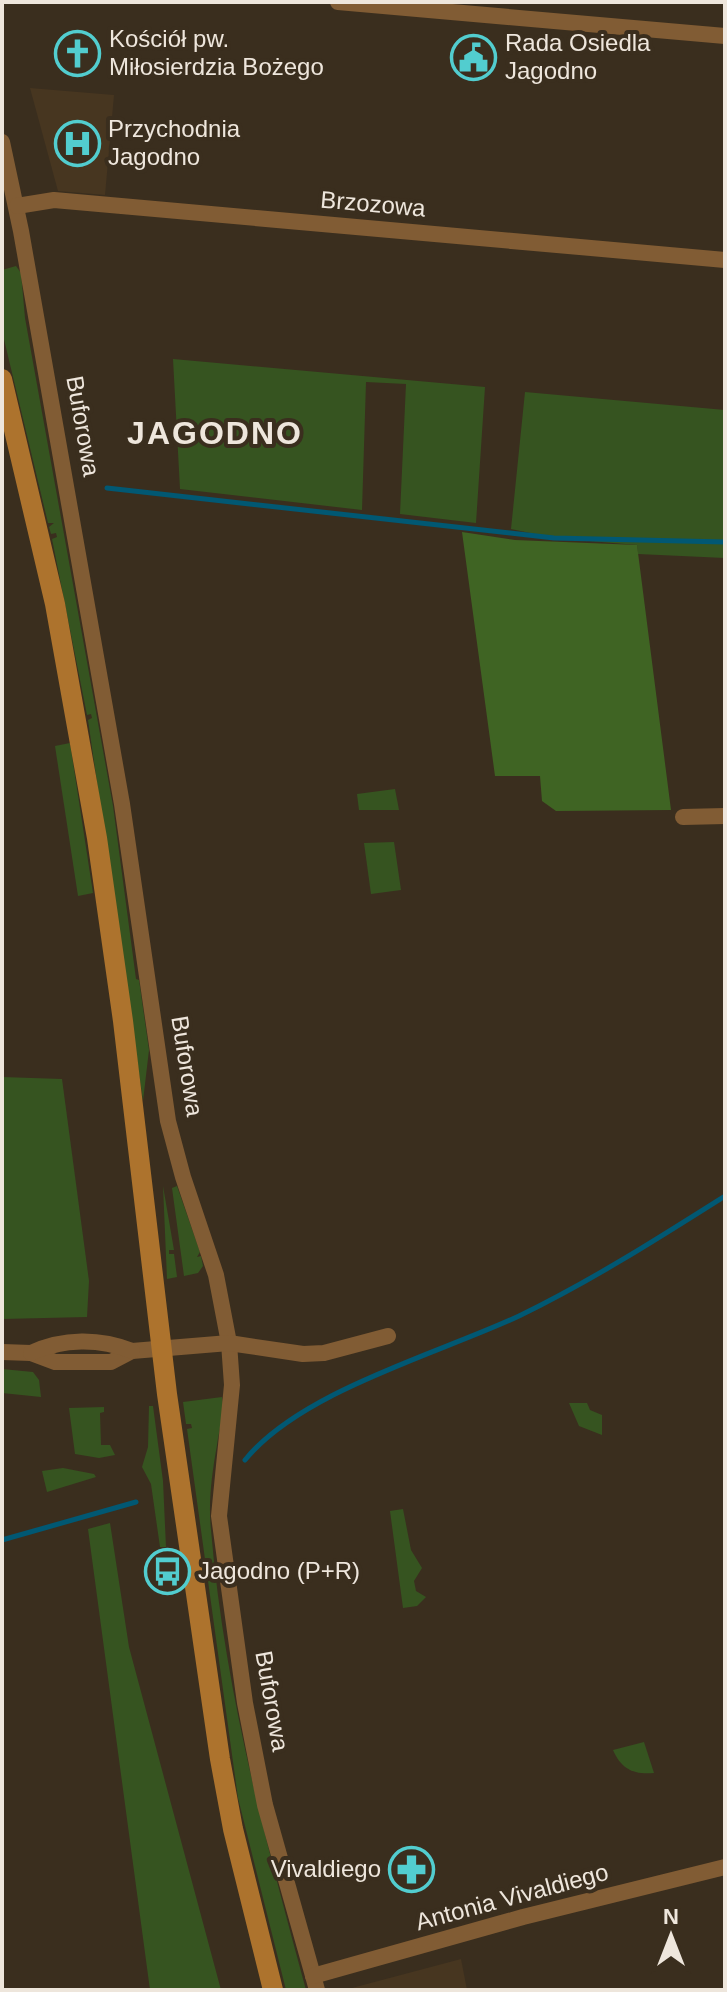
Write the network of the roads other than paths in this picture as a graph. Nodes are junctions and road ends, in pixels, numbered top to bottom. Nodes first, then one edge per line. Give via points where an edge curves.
1 (338, 2) edge
2 (725, 36) edge
3 (2, 142) edge
4 (17, 206) junction
5 (725, 260) edge
6 (2, 379) edge
7 (725, 816) edge
8 (683, 817) dead end
9 (388, 1336) dead end
10 (229, 1343) junction
11 (162, 1350) junction
12 (2, 1352) edge
13 (725, 1867) edge
14 (315, 1983) edge
15 (273, 1990) edge

1 - 2 street
3 - 4 street, Buforowa
4 - 5 street, Brzozowa via 54,200
4 - 10 street, Buforowa via 117,775 168,1121 216,1275
6 - 11 main road via 55,604 97,838
7 - 8 street
9 - 10 street via 303,1354
10 - 11 street
10 - 14 street, Buforowa via 232,1385 221,1470 222,1550 265,1805
11 - 12 street via 132,1351 109,1342
11 - 15 main road via 226,1791
13 - 14 street, Antonia Vivaldiego via 523,1917

